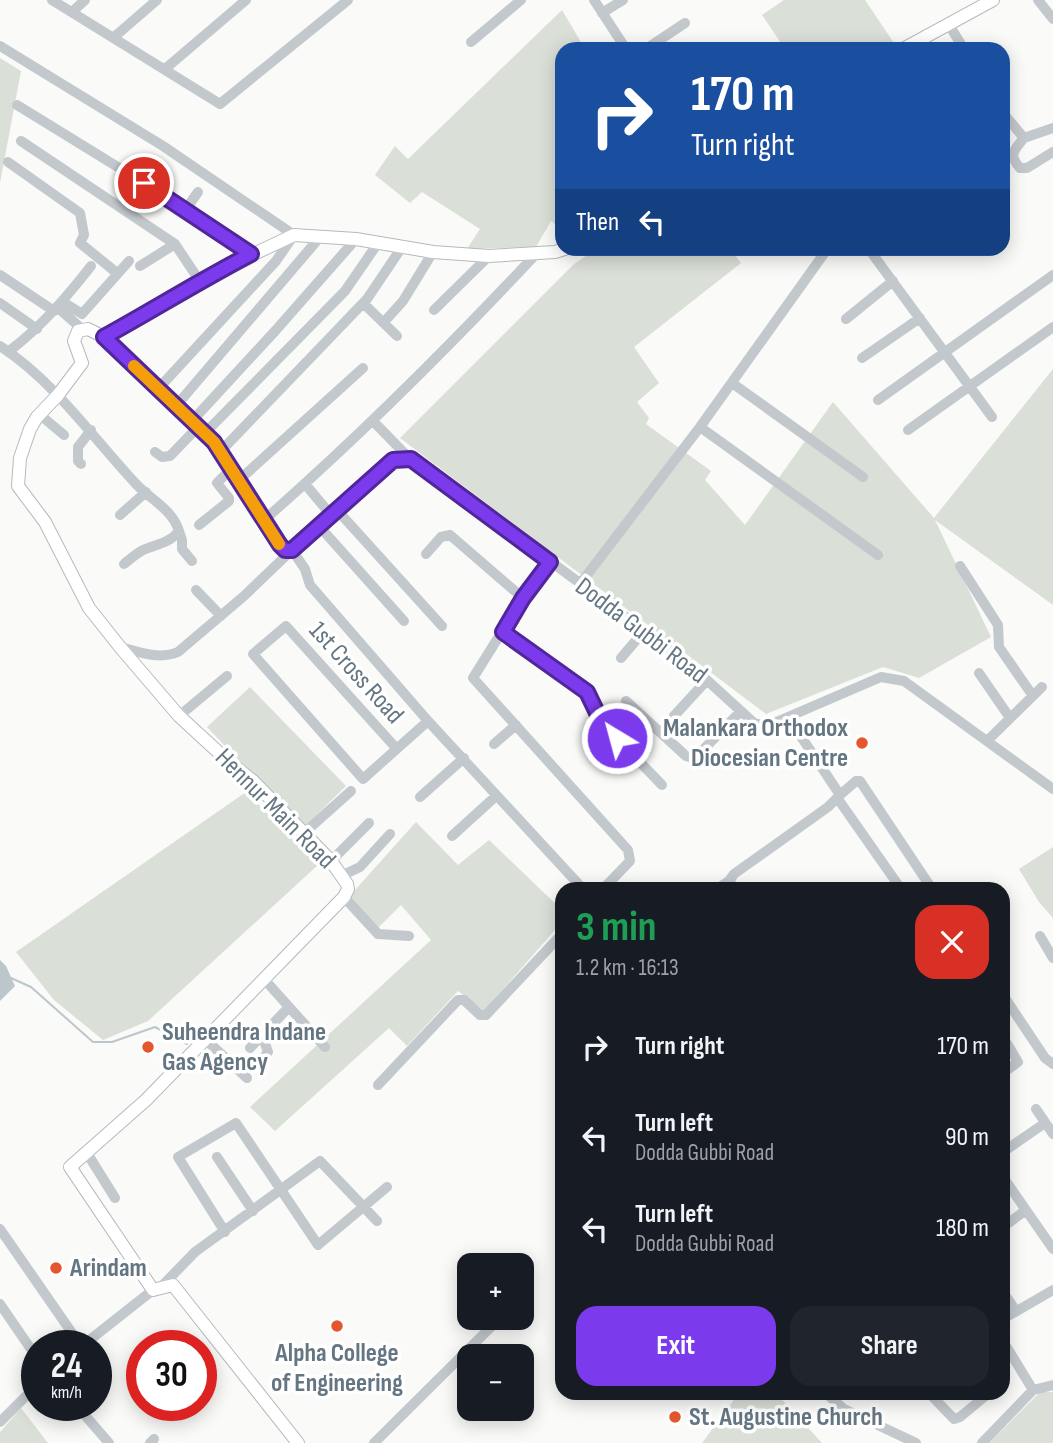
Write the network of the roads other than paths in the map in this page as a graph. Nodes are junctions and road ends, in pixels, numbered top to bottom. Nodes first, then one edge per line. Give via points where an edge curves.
1 (52, 0) edge
2 (85, 0) edge
3 (157, 0) edge
4 (246, 0) edge
5 (348, 0) edge
6 (521, 0) edge
7 (594, 0) edge
8 (623, 0) edge
9 (993, 0) edge
10 (1038, 0) edge
11 (72, 12) junction
12 (602, 13) junction
13 (1053, 19) edge
14 (685, 23) dead end
15 (950, 25) junction
16 (113, 38) junction
17 (471, 42) dead end
18 (621, 42) edge
19 (656, 42) edge
20 (917, 42) edge
21 (960, 42) edge
22 (0, 46) edge
23 (165, 69) junction
24 (17, 105) dead end
25 (1010, 121) edge
26 (1053, 128) edge
27 (1024, 138) junction
28 (21, 141) dead end
29 (1053, 152) edge
30 (8, 162) dead end
31 (198, 192) dead end
32 (186, 209) junction
33 (295, 235) junction
34 (320, 237) junction
35 (356, 239) junction
36 (378, 243) junction
37 (175, 244) junction
38 (402, 247) junction
39 (433, 252) junction
40 (555, 252) edge
41 (537, 253) junction
42 (251, 254) junction
43 (489, 256) junction
44 (822, 256) edge
45 (874, 256) edge
46 (129, 261) dead end
47 (90, 266) dead end
48 (140, 266) dead end
49 (117, 274) junction
50 (0, 275) edge
51 (1053, 275) edge
52 (199, 281) junction
53 (893, 281) junction
54 (0, 303) edge
55 (363, 303) junction
56 (58, 306) junction
57 (433, 310) dead end
58 (82, 314) junction
59 (920, 318) junction
60 (846, 319) dead end
61 (384, 322) junction
62 (1053, 327) edge
63 (37, 329) junction
64 (82, 329) junction
65 (397, 336) dead end
66 (104, 337) junction
67 (4, 349) edge
68 (945, 352) junction
69 (862, 358) dead end
70 (363, 368) dead end
71 (732, 383) junction
72 (971, 387) junction
73 (158, 388) junction
74 (58, 395) junction
75 (878, 400) dead end
76 (176, 406) junction
77 (39, 414) junction
78 (992, 417) dead end
79 (373, 421) junction
80 (198, 427) junction
81 (700, 427) junction
82 (91, 430) junction
83 (908, 430) dead end
84 (64, 435) dead end
85 (155, 452) dead end
86 (220, 452) junction
87 (411, 459) junction
88 (81, 464) dead end
89 (231, 469) junction
90 (863, 477) dead end
91 (238, 481) junction
92 (305, 484) junction
93 (146, 492) junction
94 (334, 513) junction
95 (120, 515) dead end
96 (263, 521) junction
97 (199, 525) dead end
98 (319, 526) junction
99 (179, 531) junction
100 (292, 550) junction
101 (426, 555) dead end
102 (878, 555) dead end
103 (192, 561) dead end
104 (550, 562) junction
105 (124, 564) dead end
106 (960, 566) dead end
107 (580, 584) junction
108 (196, 590) dead end
109 (523, 598) junction
110 (221, 616) junction
111 (404, 621) dead end
112 (442, 626) dead end
113 (645, 631) junction
114 (503, 632) junction
115 (120, 647) junction
116 (621, 658) dead end
117 (979, 673) dead end
118 (227, 676) dead end
119 (707, 680) junction
120 (1042, 687) dead end
121 (1033, 696) junction
122 (626, 701) dead end
123 (741, 711) junction
124 (179, 716) junction
125 (674, 716) dead end
126 (788, 717) junction
127 (1010, 718) junction
128 (428, 721) junction
129 (516, 724) junction
130 (987, 741) junction
131 (494, 744) dead end
132 (396, 748) junction
133 (464, 758) junction
134 (662, 785) dead end
135 (1053, 789) edge
136 (351, 791) dead end
137 (496, 796) junction
138 (420, 797) dead end
139 (839, 797) junction
140 (369, 823) dead end
141 (304, 834) junction
142 (390, 834) dead end
143 (452, 836) dead end
144 (331, 861) junction
145 (342, 875) junction
146 (576, 882) edge
147 (610, 882) edge
148 (735, 882) edge
149 (896, 882) edge
150 (927, 882) edge
151 (344, 897) junction
152 (409, 936) dead end
153 (1040, 936) dead end
154 (555, 942) edge
155 (1053, 958) edge
156 (264, 979) junction
157 (1010, 1006) edge
158 (289, 1007) junction
159 (262, 1035) junction
160 (205, 1039) junction
161 (325, 1046) dead end
162 (250, 1048) dead end
163 (1010, 1049) edge
164 (260, 1062) dead end
165 (1053, 1064) edge
166 (1010, 1068) edge
167 (247, 1078) dead end
168 (378, 1085) dead end
169 (1036, 1109) dead end
170 (1045, 1123) junction
171 (1053, 1134) edge
172 (1010, 1147) edge
173 (87, 1153) junction
174 (217, 1157) dead end
175 (387, 1187) dead end
176 (1010, 1187) edge
177 (280, 1191) junction
178 (115, 1198) dead end
179 (364, 1208) junction
180 (1026, 1210) junction
181 (253, 1211) junction
182 (377, 1221) dead end
183 (1010, 1222) edge
184 (0, 1228) edge
185 (225, 1232) junction
186 (1053, 1249) edge
187 (157, 1289) junction
188 (1053, 1290) edge
189 (1010, 1302) edge
190 (0, 1304) edge
191 (1016, 1311) junction
192 (1010, 1315) edge
193 (70, 1330) edge
194 (102, 1330) edge
195 (488, 1330) edge
196 (21, 1335) edge
197 (1010, 1352) edge
198 (1014, 1359) junction
199 (1010, 1360) edge
200 (1053, 1385) edge
201 (1033, 1390) junction
202 (835, 1400) edge
203 (936, 1400) edge
204 (981, 1400) edge
205 (21, 1401) edge
206 (1, 1420) edge
207 (90, 1421) edge
208 (109, 1443) edge
209 (298, 1443) edge
210 (373, 1443) edge
211 (916, 1443) edge
212 (982, 1443) edge

1 - 11 street
2 - 11 street
3 - 16 street
4 - 23 street
5 - 23 street via 220,104
6 - 17 street
7 - 12 street
8 - 12 street
9 - 15 main road
10 - 13 street
11 - 16 street
12 - 18 street
14 - 19 street
15 - 20 main road
15 - 21 street
16 - 23 street
22 - 33 street via 163,146
24 - 32 street
25 - 27 street
26 - 27 street
27 - 29 street via 1012,153 1020,168
28 - 37 street
30 - 49 street via 80,213 84,235 80,243
31 - 32 street
32 - 42 street
33 - 34 main road
33 - 42 main road
33 - 73 street
34 - 35 main road
34 - 76 street
35 - 36 main road
35 - 80 street
36 - 38 main road
36 - 80 street via 345,291
37 - 48 street
37 - 52 street
38 - 39 main road
38 - 55 street
39 - 43 main road
39 - 61 street via 403,302
40 - 41 main road
41 - 43 main road
41 - 79 street
42 - 52 main road
43 - 57 street
44 - 71 street
45 - 53 street
46 - 49 street
47 - 56 street
49 - 58 street
50 - 56 street
51 - 68 street
52 - 66 main road
53 - 59 street
53 - 60 street
54 - 63 street
55 - 61 street
55 - 86 street
56 - 58 street
56 - 63 street
56 - 64 street
58 - 64 street
59 - 68 street
59 - 69 street
61 - 65 street
62 - 72 street
63 - 67 street
64 - 66 main road
64 - 74 main road, Hennur Main Road via 74,341 82,363
66 - 73 street
67 - 74 street
68 - 72 street
68 - 75 street
70 - 91 street
71 - 81 street
71 - 90 street
72 - 78 street
72 - 83 street
73 - 76 street
74 - 77 main road, Hennur Main Road
74 - 82 street
76 - 80 street
77 - 84 street
77 - 115 main road, Hennur Main Road via 20,458 18,486 45,522 89,608
79 - 87 street, Dodda Gubbi Road
79 - 92 street
80 - 85 street via 170,456
80 - 86 street
81 - 102 street
81 - 107 street
82 - 88 street via 78,447
82 - 93 street
86 - 89 street
87 - 94 street via 393,460
87 - 104 street, Dodda Gubbi Road
89 - 91 street
89 - 97 street via 217,483 229,501
91 - 96 street
92 - 94 street
92 - 96 street
93 - 95 street
93 - 99 street via 166,510
94 - 98 street
94 - 112 street
96 - 100 street via 285,550
98 - 100 street
98 - 111 street
99 - 103 street via 182,549
99 - 105 street
100 - 110 street
100 - 128 street via 310,585
101 - 109 street via 442,537 450,535
104 - 107 street, Dodda Gubbi Road
104 - 109 street
106 - 121 street via 998,625 999,647
107 - 113 street, Dodda Gubbi Road
108 - 110 street
109 - 114 street
110 - 115 street via 185,649 169,656
113 - 116 street
113 - 119 street, Dodda Gubbi Road
114 - 129 street via 473,678
114 - 134 street via 587,692 602,723
115 - 124 main road, Hennur Main Road
117 - 127 street
118 - 124 street
119 - 123 street, Dodda Gubbi Road
119 - 125 street
120 - 121 street
121 - 127 street
122 - 123 street via 693,758
123 - 126 street, Dodda Gubbi Road via 754,723 767,726
124 - 141 main road, Hennur Main Road via 253,781
126 - 130 street, Dodda Gubbi Road via 881,677 904,681
126 - 139 street
127 - 130 street
128 - 132 street
128 - 133 street
129 - 131 street
129 - 147 street via 628,850 630,861
130 - 135 street, Dodda Gubbi Road
132 - 132 street, 1st Cross Road via 286,626 253,654 363,779
133 - 137 street
133 - 138 street
136 - 141 street
137 - 143 street
137 - 146 street
139 - 148 street via 745,864
139 - 149 street
139 - 150 street via 860,781
140 - 144 street
141 - 144 main road, Hennur Main Road
142 - 145 street via 360,867
144 - 145 main road, Hennur Main Road
145 - 151 main road, Hennur Main Road via 348,889
151 - 152 street via 378,934
151 - 156 main road, Hennur Main Road
153 - 155 street
154 - 168 street via 486,1016 458,1000
156 - 158 street
156 - 160 main road, Hennur Main Road
157 - 165 street
158 - 159 street
158 - 161 street
159 - 162 street
159 - 164 street via 268,1052
160 - 167 street
160 - 173 main road, Hennur Main Road
163 - 166 street via 1018,1062
169 - 170 street
170 - 171 street
170 - 172 street
173 - 178 street
173 - 187 main road, Hennur Main Road via 70,1167
174 - 181 street
175 - 179 street
176 - 180 street
177 - 179 street via 320,1161
177 - 179 street via 318,1245
177 - 181 street
177 - 185 street via 236,1123 178,1157
179 - 182 street
180 - 183 street
180 - 186 street
181 - 185 street
184 - 193 street
185 - 187 street via 195,1252
187 - 194 street
187 - 209 main road, Hennur Main Road via 173,1285
188 - 191 street
189 - 191 street
190 - 196 street
191 - 192 street
195 - 210 street
197 - 198 street
198 - 199 street
198 - 201 street
200 - 201 street
201 - 212 street
202 - 211 street
203 - 204 street via 954,1419
205 - 206 street
207 - 208 street

